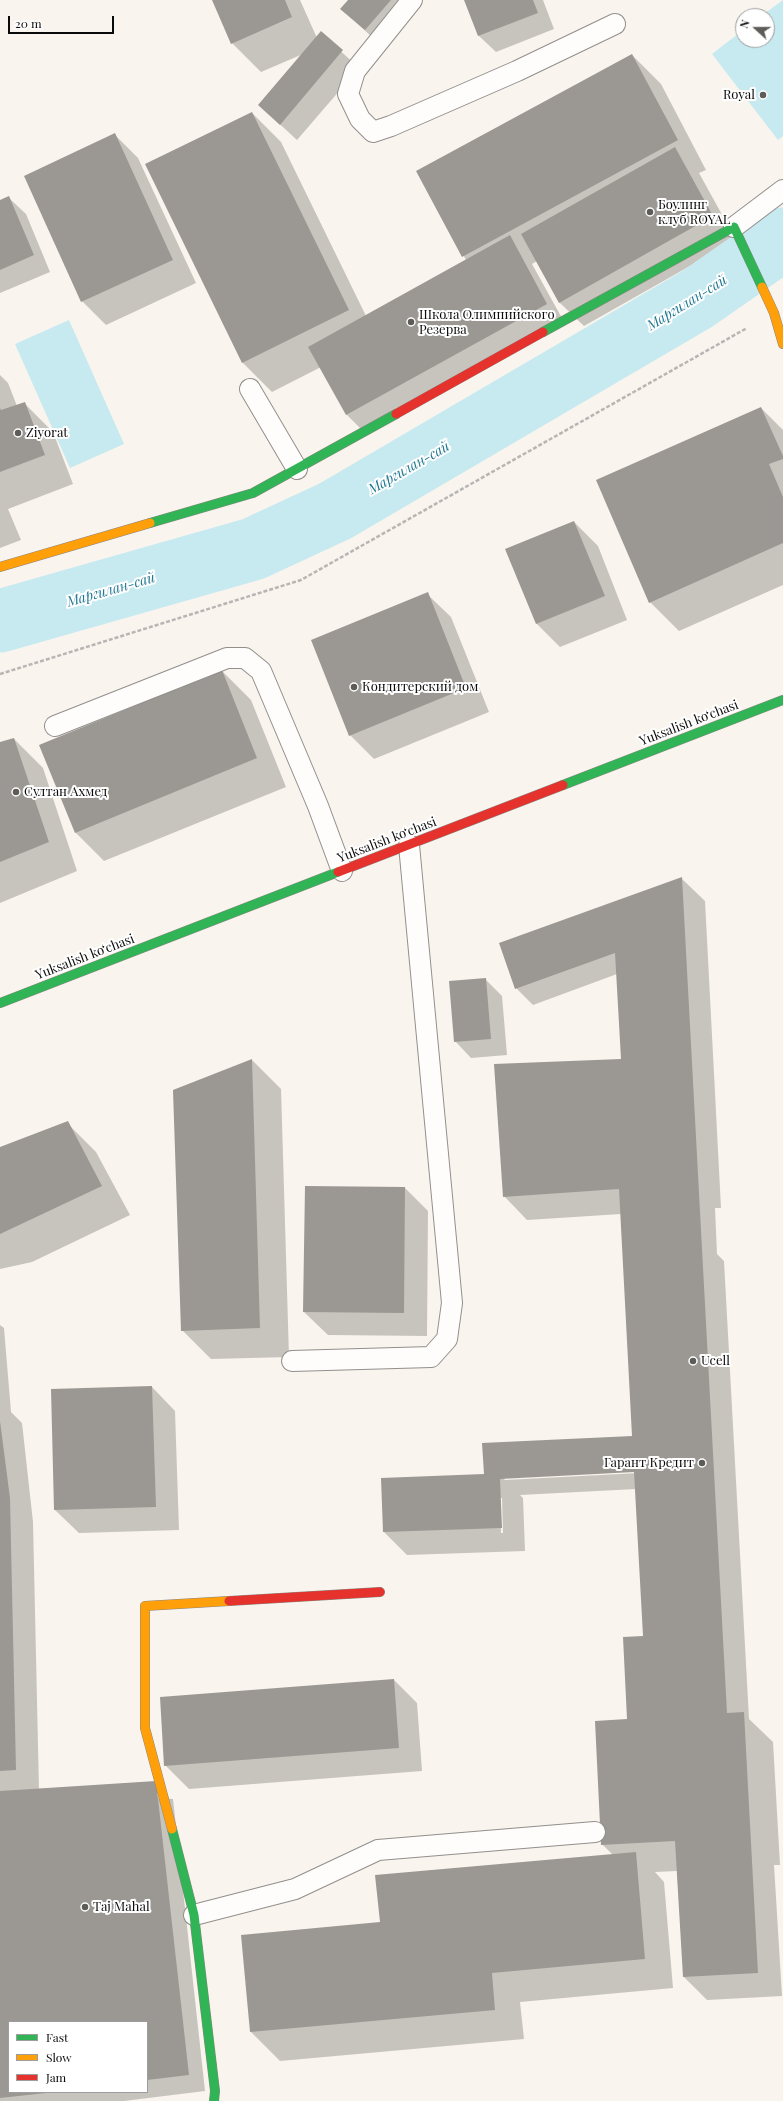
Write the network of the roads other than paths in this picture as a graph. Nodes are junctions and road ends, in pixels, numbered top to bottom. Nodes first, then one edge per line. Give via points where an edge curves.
1 (412, 0) edge
2 (615, 24) dead end
3 (783, 190) edge
4 (734, 227) junction
5 (783, 344) edge
6 (250, 389) dead end
7 (297, 469) junction
8 (0, 567) edge
9 (783, 700) edge
10 (55, 726) dead end
11 (409, 845) junction
12 (342, 871) junction
13 (0, 1003) edge
14 (292, 1361) dead end
15 (380, 1592) dead end
16 (595, 1832) dead end
17 (194, 1915) junction
18 (214, 2101) edge

1 - 2 lane via 355,71 348,94 360,119 373,132 517,71
3 - 4 lane
4 - 5 street via 774,313
4 - 7 street
6 - 7 lane
7 - 8 street via 253,493
9 - 11 street, Yuksalish koʻchasi
10 - 12 lane via 227,658 245,658 261,671 318,806
11 - 12 street, Yuksalish koʻchasi
11 - 14 lane via 452,1303 447,1339 430,1357
12 - 13 street, Yuksalish koʻchasi
15 - 17 street via 145,1606 145,1728
16 - 17 lane via 378,1850 296,1889
17 - 18 street via 215,2091

